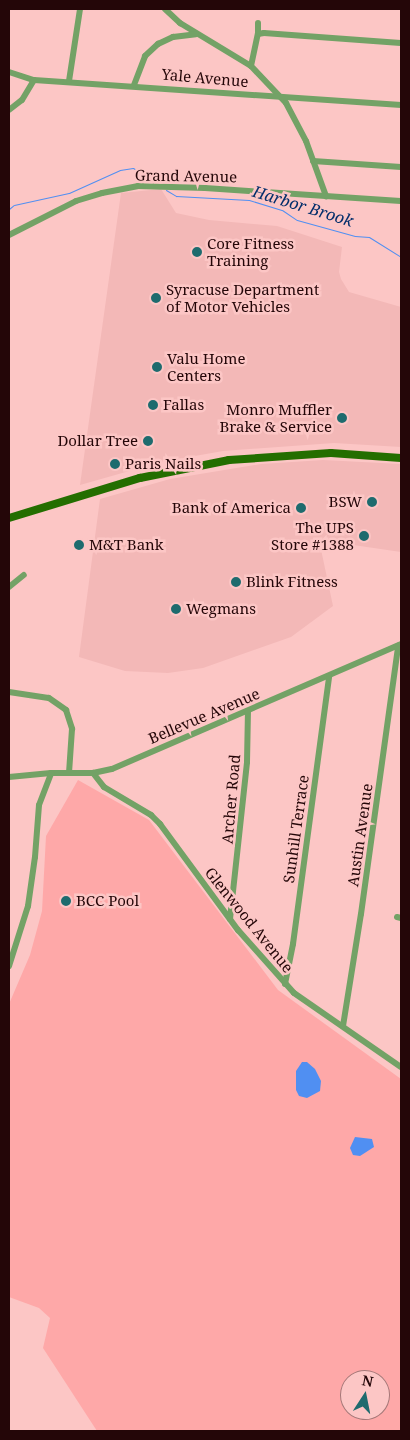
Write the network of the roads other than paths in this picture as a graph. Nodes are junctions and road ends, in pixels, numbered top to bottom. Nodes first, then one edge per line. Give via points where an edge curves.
1 (80, 9) edge
2 (165, 9) edge
3 (258, 23) dead end
4 (197, 34) junction
5 (258, 34) junction
6 (401, 43) edge
7 (251, 66) junction
8 (9, 72) edge
9 (34, 80) junction
10 (69, 81) junction
11 (134, 85) junction
12 (281, 97) junction
13 (401, 105) edge
14 (9, 110) edge
15 (313, 161) junction
16 (401, 168) edge
17 (326, 196) junction
18 (401, 200) edge
19 (9, 235) edge
20 (401, 458) edge
21 (9, 518) edge
22 (24, 575) dead end
23 (9, 587) edge
24 (400, 645) edge
25 (329, 676) junction
26 (9, 692) edge
27 (248, 711) junction
28 (51, 773) junction
29 (69, 773) junction
30 (93, 773) junction
31 (9, 777) edge
32 (230, 919) junction
33 (9, 966) edge
34 (285, 984) junction
35 (343, 1026) junction
36 (401, 1067) edge

1 - 10 street
2 - 4 street
3 - 5 street
4 - 7 street
4 - 11 street via 173,37 158,44 142,61
5 - 6 street
5 - 7 street
7 - 12 street
8 - 9 street, Yale Avenue
9 - 10 street, Yale Avenue
9 - 14 street via 22,100
10 - 11 street, Yale Avenue
11 - 12 street, Yale Avenue
12 - 13 street, Yale Avenue
12 - 15 street via 306,141
15 - 16 street
15 - 17 street
17 - 18 street, Grand Avenue
17 - 19 street, Grand Avenue via 138,186 76,201
20 - 21 main road via 330,453 229,460 140,478
22 - 23 street
24 - 25 street, Bellevue Avenue
24 - 35 street, Austin Avenue
25 - 27 street, Bellevue Avenue
25 - 34 street, Sunhill Terrace
26 - 29 street via 49,698 66,710 72,729
27 - 30 street, Bellevue Avenue via 112,769
27 - 32 street, Archer Road via 247,762
28 - 29 street, Bellevue Avenue
28 - 31 street, Bellevue Avenue
28 - 33 street via 39,805 36,857 28,906
29 - 30 street, Bellevue Avenue
30 - 32 street, Glenwood Avenue via 104,787 151,814
32 - 34 street, Glenwood Avenue
34 - 35 street, Glenwood Avenue via 308,1004
35 - 36 street, Glenwood Avenue

